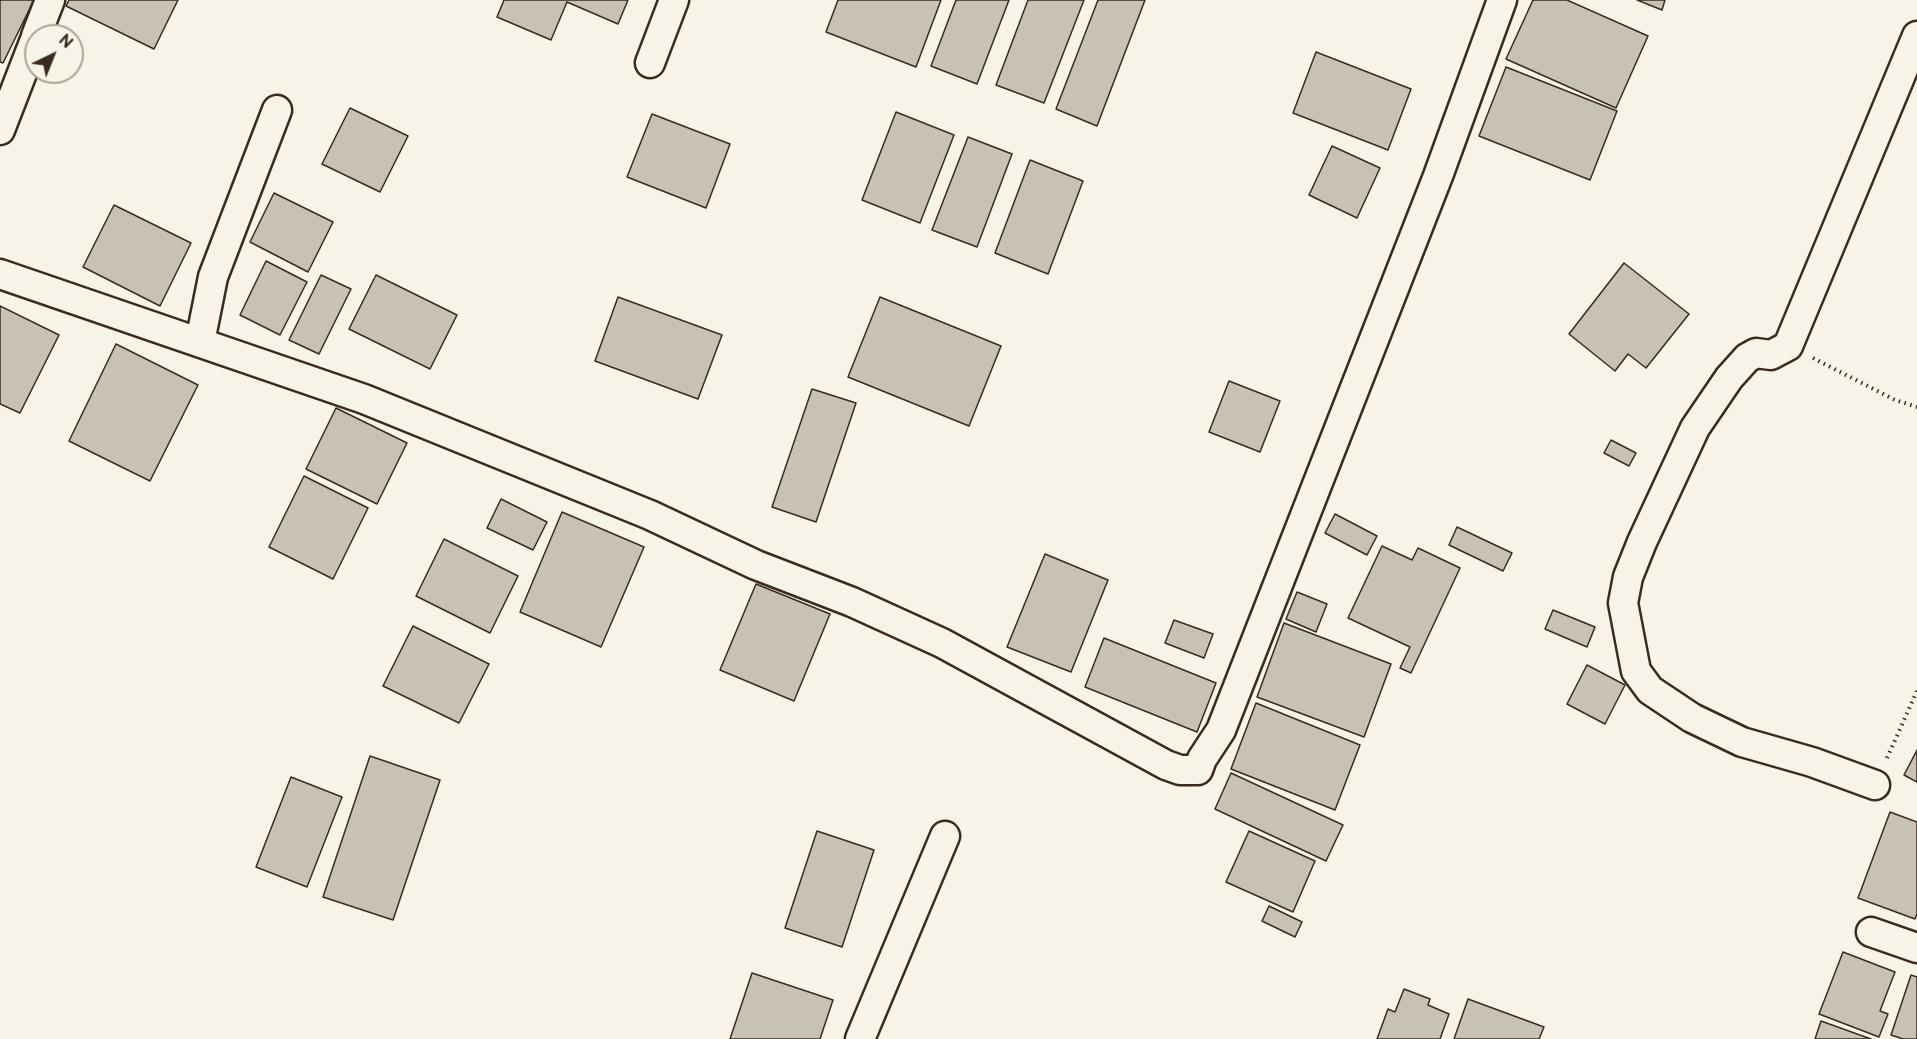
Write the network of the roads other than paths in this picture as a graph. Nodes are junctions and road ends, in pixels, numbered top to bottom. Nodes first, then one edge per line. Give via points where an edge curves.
1 (50, 0) edge
2 (674, 0) edge
3 (1502, 0) edge
4 (41, 24) edge
5 (1917, 36) edge
6 (650, 63) dead end
7 (24, 67) edge
8 (277, 110) dead end
9 (0, 130) edge
10 (0, 274) edge
11 (200, 342) junction
12 (1875, 785) road end
13 (945, 836) dead end
14 (1870, 932) dead end
15 (1917, 948) edge
16 (860, 1039) edge

1 - 4 street
2 - 6 street
3 - 11 street via 1438,177 1221,730 1198,770 1166,765 942,643 852,602 756,566 650,515 364,399
5 - 12 street via 1788,346 1772,355 1756,353 1747,358 1695,428 1628,577 1623,603 1636,671 1650,690 1692,718 1742,742
7 - 9 street
8 - 11 street via 213,277
10 - 11 street
13 - 16 street
14 - 15 street

